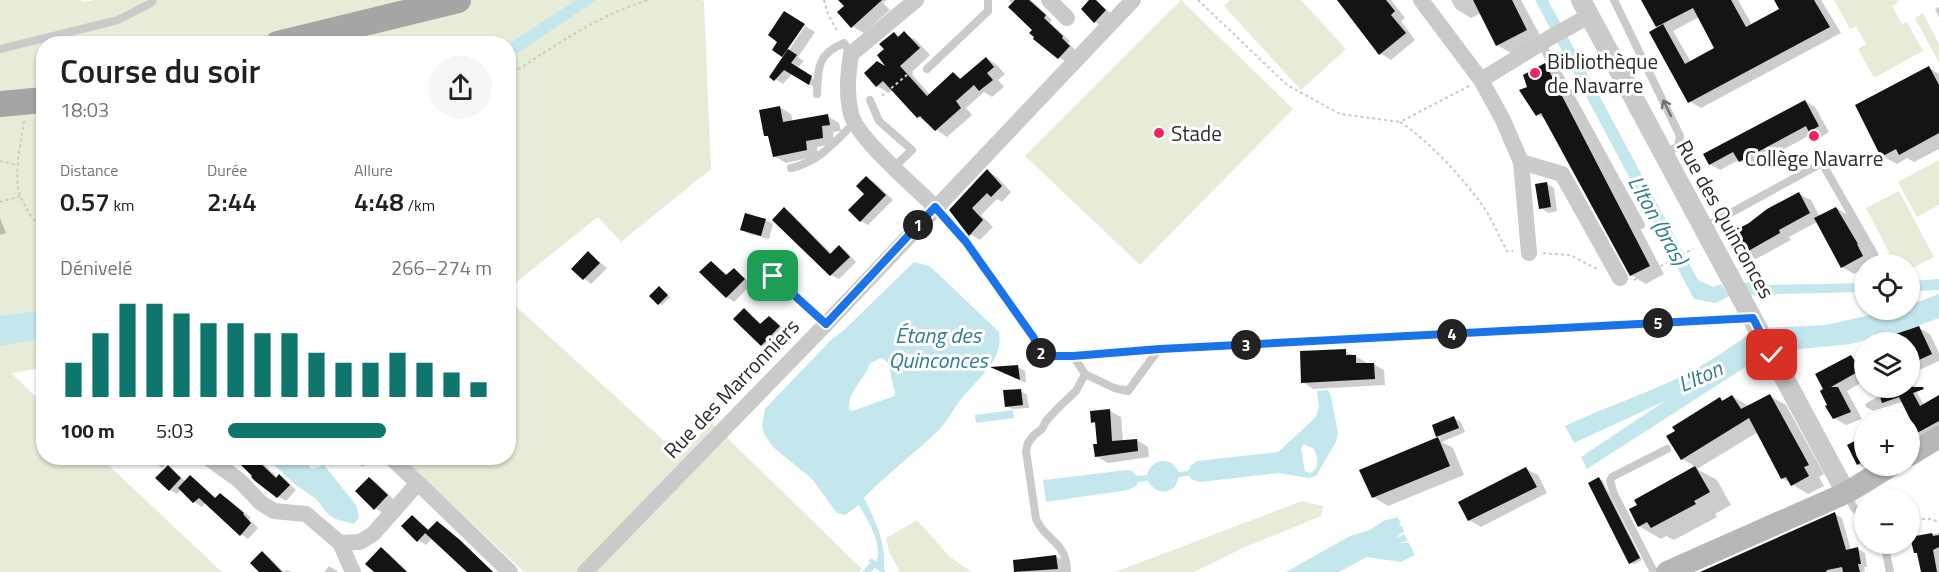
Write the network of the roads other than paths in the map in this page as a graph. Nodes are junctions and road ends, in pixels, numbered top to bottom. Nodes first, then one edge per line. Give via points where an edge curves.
1 (153, 0) edge
2 (458, 0) edge
3 (987, 0) edge
4 (1048, 0) edge
5 (1133, 0) edge
6 (1421, 0) edge
7 (909, 1) edge
8 (1616, 1) edge
9 (1586, 5) edge
10 (1067, 18) dead end
11 (53, 36) edge
12 (311, 36) edge
13 (36, 40) edge
14 (1546, 40) junction
15 (0, 49) edge
16 (847, 49) junction
17 (927, 69) road end
18 (1481, 80) junction
19 (817, 94) dead end
20 (36, 100) edge
21 (870, 100) road end
22 (0, 104) edge
23 (855, 122) junction
24 (1663, 153) junction
25 (1521, 162) junction
26 (894, 167) junction
27 (791, 168) dead end
28 (935, 207) junction
29 (1641, 225) dead end
30 (1703, 229) junction
31 (1529, 253) road end
32 (1874, 254) dead end
33 (1620, 278) road end
34 (760, 291) dead end
35 (1755, 321) junction
36 (826, 324) junction
37 (1160, 349) junction
38 (1073, 356) junction
39 (1085, 374) junction
40 (1939, 437) edge
41 (1920, 448) edge
42 (1667, 449) dead end
43 (218, 465) edge
44 (399, 465) edge
45 (1874, 476) edge
46 (418, 483) junction
47 (1846, 493) junction
48 (1854, 508) edge
49 (340, 543) junction
50 (1886, 554) edge
51 (1680, 569) edge
52 (353, 572) edge
53 (510, 572) edge
54 (585, 572) edge
55 (1067, 572) edge
56 (1654, 572) edge
57 (1890, 572) edge

1 - 11 lane via 118,20
2 - 12 main road
3 - 17 lane via 988,11
4 - 10 street
5 - 28 street, Rue des Marronniers
6 - 18 street
7 - 16 street
24 -> 8 lane via 1678,147 1680,136
9 - 14 street via 1570,26
9 - 24 street, Rue des Quinconces
13 - 15 lane
14 - 18 street
14 - 29 lane
16 - 19 lane via 834,47 822,57
16 - 23 street via 847,87
18 - 25 street
20 - 22 main road
21 - 26 lane via 879,121 912,150
23 - 26 street via 870,144
23 - 27 lane via 819,158
24 - 30 street, Rue des Quinconces
25 - 31 street
25 - 33 street via 1562,174
26 - 28 street
28 - 36 street, Rue des Marronniers
28 - 38 lane via 966,242 1034,338 1037,351 1047,356
30 - 32 lane via 1822,163
30 - 35 street, Rue des Quinconces
34 - 36 lane via 773,276
35 - 37 lane
35 - 47 street, Rue des Quinconces
36 - 54 street, Rue des Marronniers
37 - 38 lane
37 - 39 lane via 1128,391
38 - 39 lane
39 - 55 lane via 1076,391 1034,435 1026,452 1036,519 1067,558
40 - 41 main road
42 - 56 lane via 1610,481
43 - 49 street via 261,503 274,511 306,514
44 - 46 street
45 - 47 main road
46 - 49 street via 374,534 360,542
46 - 53 street
47 - 48 lane
47 - 51 main road
49 - 52 street
50 - 57 lane

